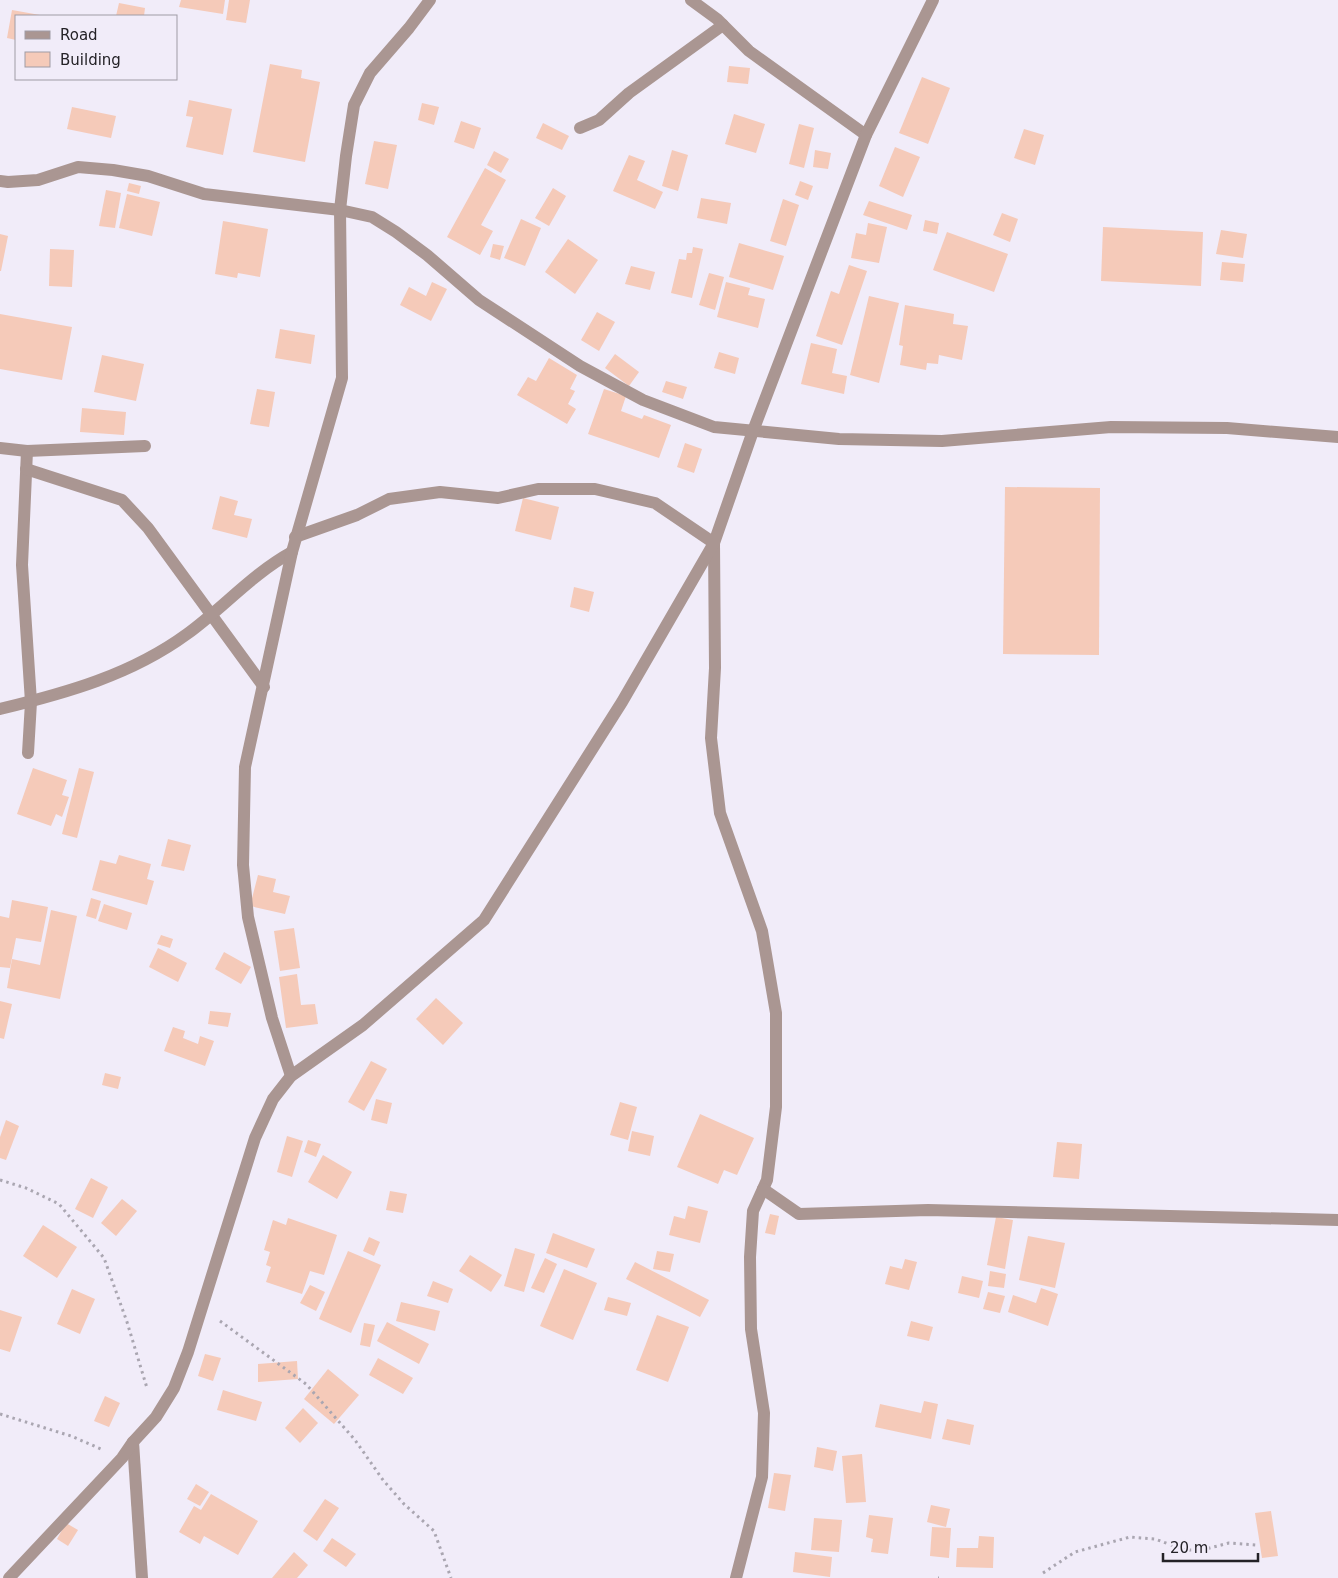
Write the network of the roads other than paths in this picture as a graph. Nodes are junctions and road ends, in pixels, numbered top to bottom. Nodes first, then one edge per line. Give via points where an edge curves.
1 (430, 0) edge
2 (691, 0) edge
3 (933, 0) edge
4 (723, 25) junction
5 (580, 128) dead end
6 (866, 135) junction
7 (0, 181) edge
8 (340, 210) junction
9 (753, 431) junction
10 (1338, 437) edge
11 (145, 446) dead end
12 (0, 448) edge
13 (27, 451) junction
14 (26, 469) junction
15 (295, 537) junction
16 (714, 542) junction
17 (292, 552) junction
18 (210, 614) junction
19 (264, 687) junction
20 (30, 702) junction
21 (0, 709) edge
22 (28, 753) dead end
23 (291, 1076) junction
24 (763, 1189) junction
25 (1338, 1220) edge
26 (134, 1442) junction
27 (8, 1578) edge
28 (142, 1578) edge
29 (736, 1578) edge

1 - 8 street via 370,73 354,105
2 - 4 street
3 - 6 street
4 - 5 street via 629,93 599,120
4 - 6 street via 748,50
6 - 9 street
7 - 8 street via 38,180 78,167 148,176 204,194
8 - 9 street via 372,217 396,232 479,300 580,366 643,400 714,427
8 - 15 street via 342,378
9 - 10 street via 839,439 942,441 1121,427 1227,428
9 - 16 street
11 - 13 street
12 - 13 street
13 - 14 street
14 - 18 street via 122,500 148,528
14 - 20 street via 22,565
15 - 16 street via 357,515 389,499 440,492 498,498 538,489 595,489 655,503
15 - 17 street
16 - 23 street via 622,702 484,920 363,1025
16 - 24 street via 715,668 711,738 720,813 762,932 776,1013 776,1107 767,1180
17 - 18 street via 266,566
17 - 19 street
18 - 19 street
18 - 20 street via 187,634 126,670 67,693
19 - 23 street via 245,767 243,865 255,952
20 - 21 street
20 - 22 street
23 - 26 street via 273,1099 255,1138 174,1388 156,1417
24 - 25 street via 799,1214 928,1210
24 - 29 street via 753,1211 749,1298 764,1413 762,1477
26 - 27 street
26 - 28 street

